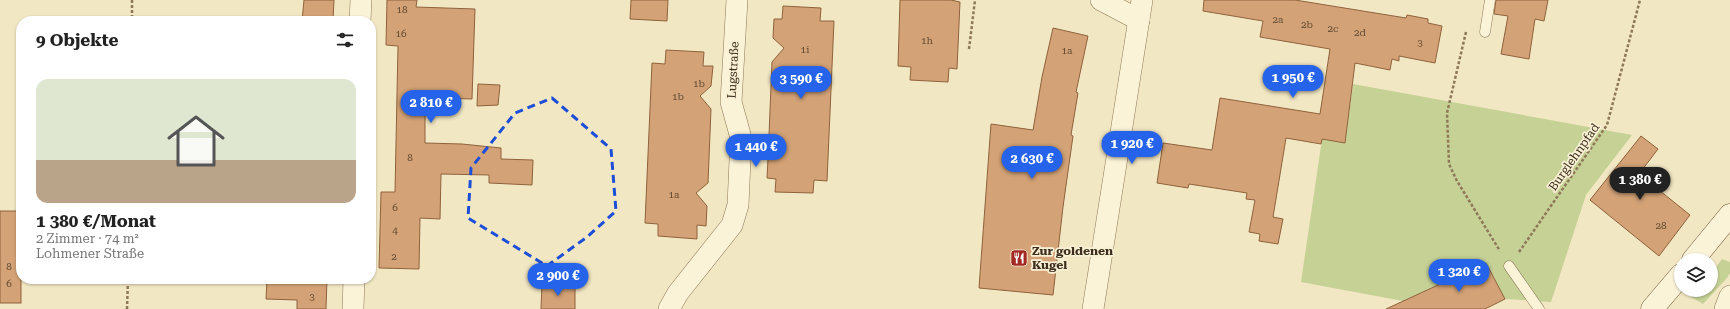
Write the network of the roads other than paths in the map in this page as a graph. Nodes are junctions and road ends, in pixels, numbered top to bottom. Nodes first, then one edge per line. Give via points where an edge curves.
1 (361, 0) edge
2 (737, 0) edge
3 (1100, 0) edge
4 (1490, 0) edge
5 (1140, 10) edge
6 (360, 16) edge
7 (1485, 32) road end
8 (1730, 215) edge
9 (1699, 253) edge
10 (1509, 266) road end
11 (1674, 282) edge
12 (354, 284) edge
13 (1730, 296) edge
14 (353, 309) edge
15 (669, 309) edge
16 (1093, 309) edge
17 (1539, 309) edge
18 (1652, 309) edge
19 (1725, 309) edge

1 - 6 street
2 - 15 street, Lugstraße via 730,102 741,138 737,211 732,226 678,293
3 - 5 street
4 - 7 lane
5 - 16 street
8 - 9 main road
10 - 17 lane
11 - 18 main road
12 - 14 street
13 - 19 street

